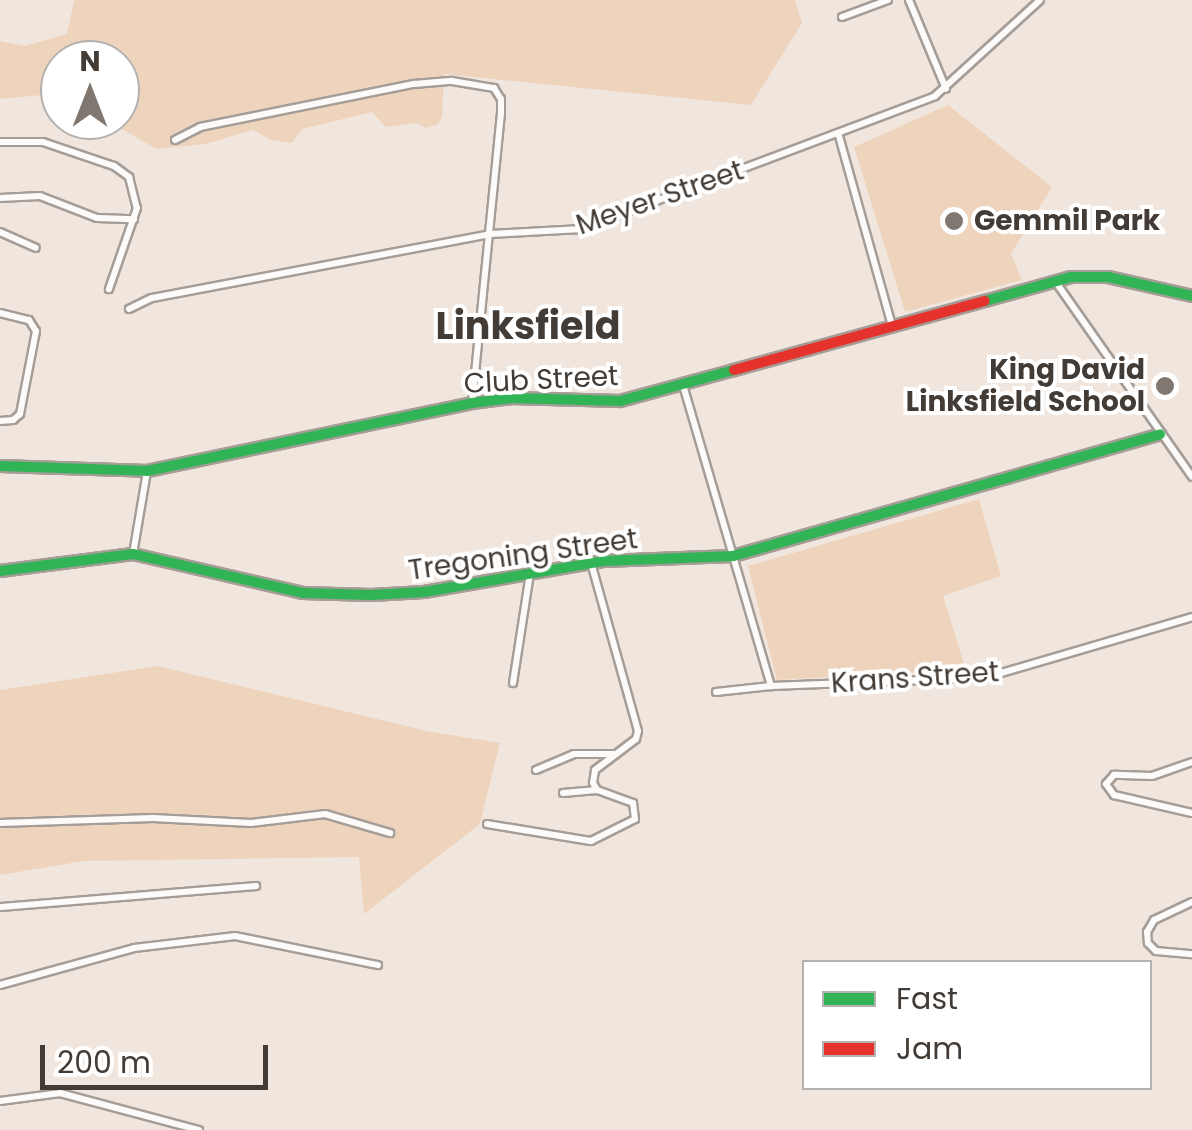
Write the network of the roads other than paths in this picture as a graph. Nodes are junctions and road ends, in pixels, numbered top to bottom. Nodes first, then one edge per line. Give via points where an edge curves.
1 (888, 0) edge
2 (909, 0) edge
3 (1040, 0) edge
4 (842, 18) dead end
5 (946, 89) junction
6 (839, 136) junction
7 (175, 140) dead end
8 (0, 142) edge
9 (0, 198) edge
10 (135, 219) junction
11 (0, 232) edge
12 (490, 234) junction
13 (36, 248) dead end
14 (1054, 280) junction
15 (109, 289) dead end
16 (1192, 296) edge
17 (129, 309) dead end
18 (0, 313) edge
19 (892, 326) junction
20 (683, 385) junction
21 (472, 402) junction
22 (0, 421) edge
23 (1160, 434) junction
24 (0, 466) edge
25 (146, 471) junction
26 (1192, 477) edge
27 (132, 554) junction
28 (733, 556) junction
29 (591, 563) junction
30 (0, 571) edge
31 (530, 573) junction
32 (1192, 617) edge
33 (513, 683) dead end
34 (770, 686) junction
35 (716, 692) dead end
36 (617, 754) junction
37 (1192, 762) edge
38 (536, 770) dead end
39 (597, 790) junction
40 (564, 794) dead end
41 (1192, 813) edge
42 (0, 823) edge
43 (487, 824) dead end
44 (390, 833) dead end
45 (256, 886) dead end
46 (1192, 902) edge
47 (0, 906) edge
48 (1192, 954) edge
49 (378, 964) dead end
50 (0, 985) edge
51 (0, 1101) edge
52 (199, 1130) edge

1 - 4 street
2 - 5 street
3 - 5 street, Meyer Street
5 - 6 street, Meyer Street
6 - 12 street, Meyer Street via 582,229
6 - 19 street
7 - 12 street via 200,127 414,84 480,82 497,90 501,113
8 - 10 street via 43,142 114,166 136,190
9 - 10 street via 40,196 98,218
10 - 15 street
11 - 13 street
12 - 17 street, Meyer Street via 152,298
12 - 21 street
14 - 16 main road, Club Street via 1108,277
14 - 19 main road, Club Street
14 - 23 street
18 - 22 street via 29,320 36,331 20,414
19 - 20 main road, Club Street
20 - 21 main road, Club Street via 620,401
20 - 28 street
21 - 25 main road, Club Street
23 - 26 street
23 - 28 main road, Tregoning Street
24 - 25 main road, Club Street
25 - 27 street
27 - 30 main road, Tregoning Street
27 - 31 main road, Tregoning Street via 322,595 406,594
28 - 29 main road, Tregoning Street
28 - 34 street
29 - 31 main road, Tregoning Street
29 - 36 street via 638,731
31 - 33 street
32 - 34 street, Krans Street via 984,678
34 - 35 street, Krans Street
36 - 38 street via 574,754
36 - 39 street via 596,770
37 - 41 street via 1152,776 1114,775 1106,784 1114,795
39 - 40 street
39 - 43 street via 632,803 632,822 592,841
42 - 44 street via 251,823 325,814
45 - 47 street
46 - 48 street via 1154,920 1147,932 1156,951
49 - 50 street via 235,936 134,948
51 - 52 street via 60,1092

